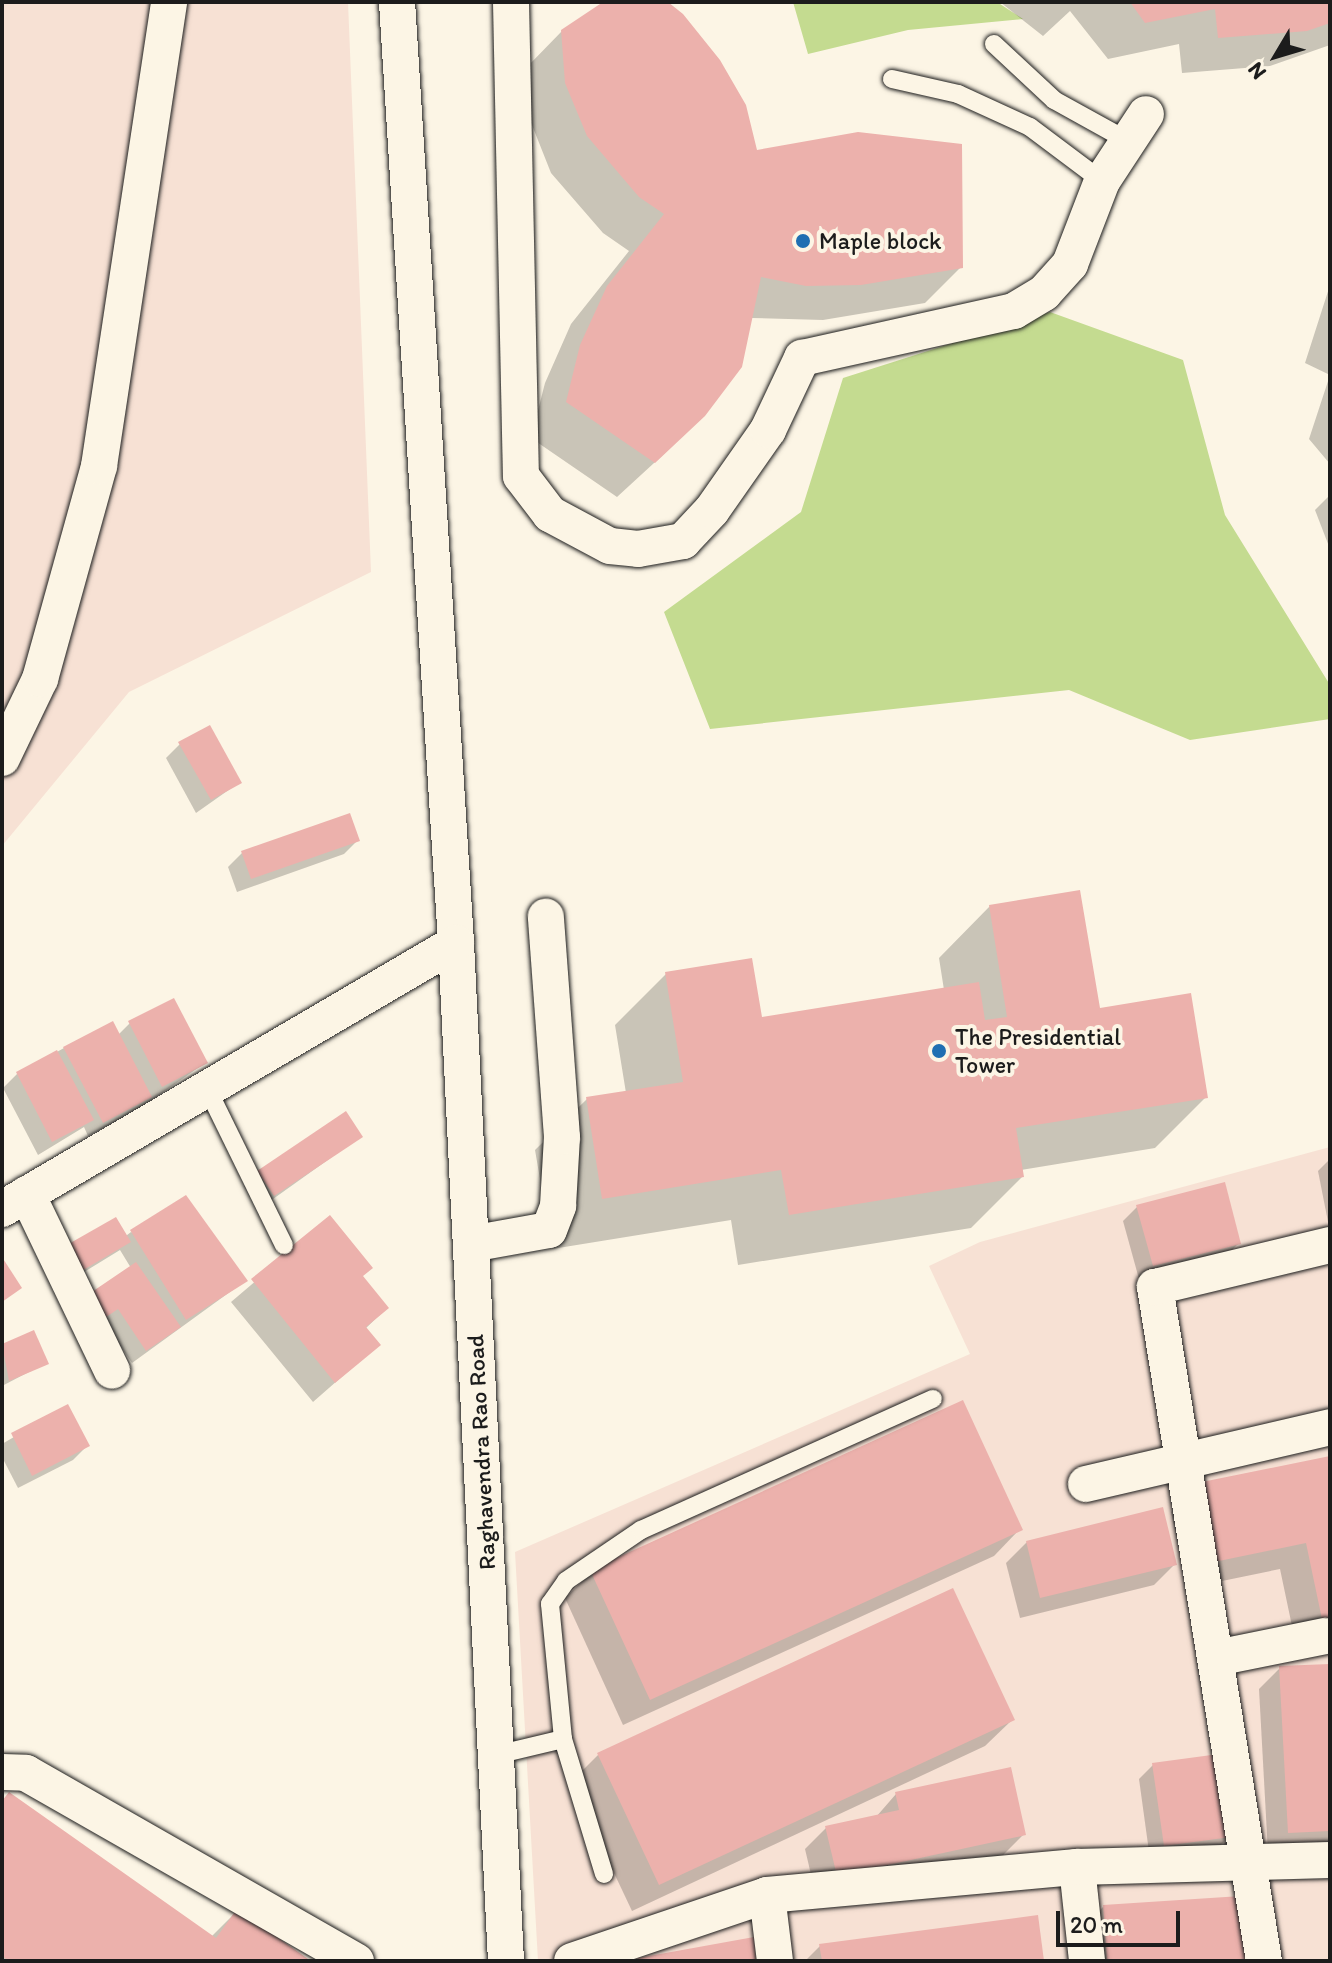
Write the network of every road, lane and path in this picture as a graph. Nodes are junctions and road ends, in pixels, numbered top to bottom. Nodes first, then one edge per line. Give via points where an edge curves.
1 (169, 2) edge
2 (397, 2) edge
3 (511, 2) edge
4 (994, 44) dead end
5 (892, 79) dead end
6 (1137, 127) joint
7 (1102, 181) junction
8 (2, 758) edge
9 (546, 917) dead end
10 (456, 943) junction
11 (207, 1088) junction
12 (15, 1201) edge
13 (471, 1244) junction
14 (284, 1245) dead end
15 (1330, 1245) edge
16 (112, 1371) dead end
17 (933, 1399) dead end
18 (1330, 1427) edge
19 (1184, 1460) junction
20 (1086, 1484) dead end
21 (1325, 1636) dead end
22 (1216, 1658) junction
23 (563, 1739) junction
24 (496, 1755) junction
25 (2, 1772) edge
26 (1330, 1860) edge
27 (1250, 1866) junction
28 (1077, 1867) junction
29 (604, 1874) dead end
30 (767, 1895) junction
31 (356, 1961) edge
32 (506, 1961) edge
33 (572, 1961) edge
34 (775, 1961) edge
35 (1087, 1961) edge
36 (1264, 1961) edge

1 - 8 street via 99,466 40,679
2 - 10 street, Raghavendra Rao Road
3 - 7 street via 521,476 550,514 610,546 638,549 683,541 712,510 768,430 802,358 1014,311 1044,293 1070,264
4 - 6 lane via 1054,100
5 - 7 lane via 958,94 1030,127
6 - 7 street
9 - 13 street via 562,1137 558,1206 549,1230
10 - 11 street
10 - 13 street, Raghavendra Rao Road
11 - 12 street
11 - 14 lane
12 - 16 street
13 - 24 street, Raghavendra Rao Road
15 - 19 street via 1155,1287
17 - 23 lane via 641,1530 566,1581 550,1604
18 - 19 street
19 - 20 street
19 - 22 street
21 - 22 street
22 - 27 street
23 - 24 lane
23 - 29 lane
24 - 32 street, Raghavendra Rao Road
25 - 31 street via 26,1773
26 - 27 street
27 - 28 street
27 - 36 street
28 - 30 street
28 - 35 street
30 - 33 street
30 - 34 street

